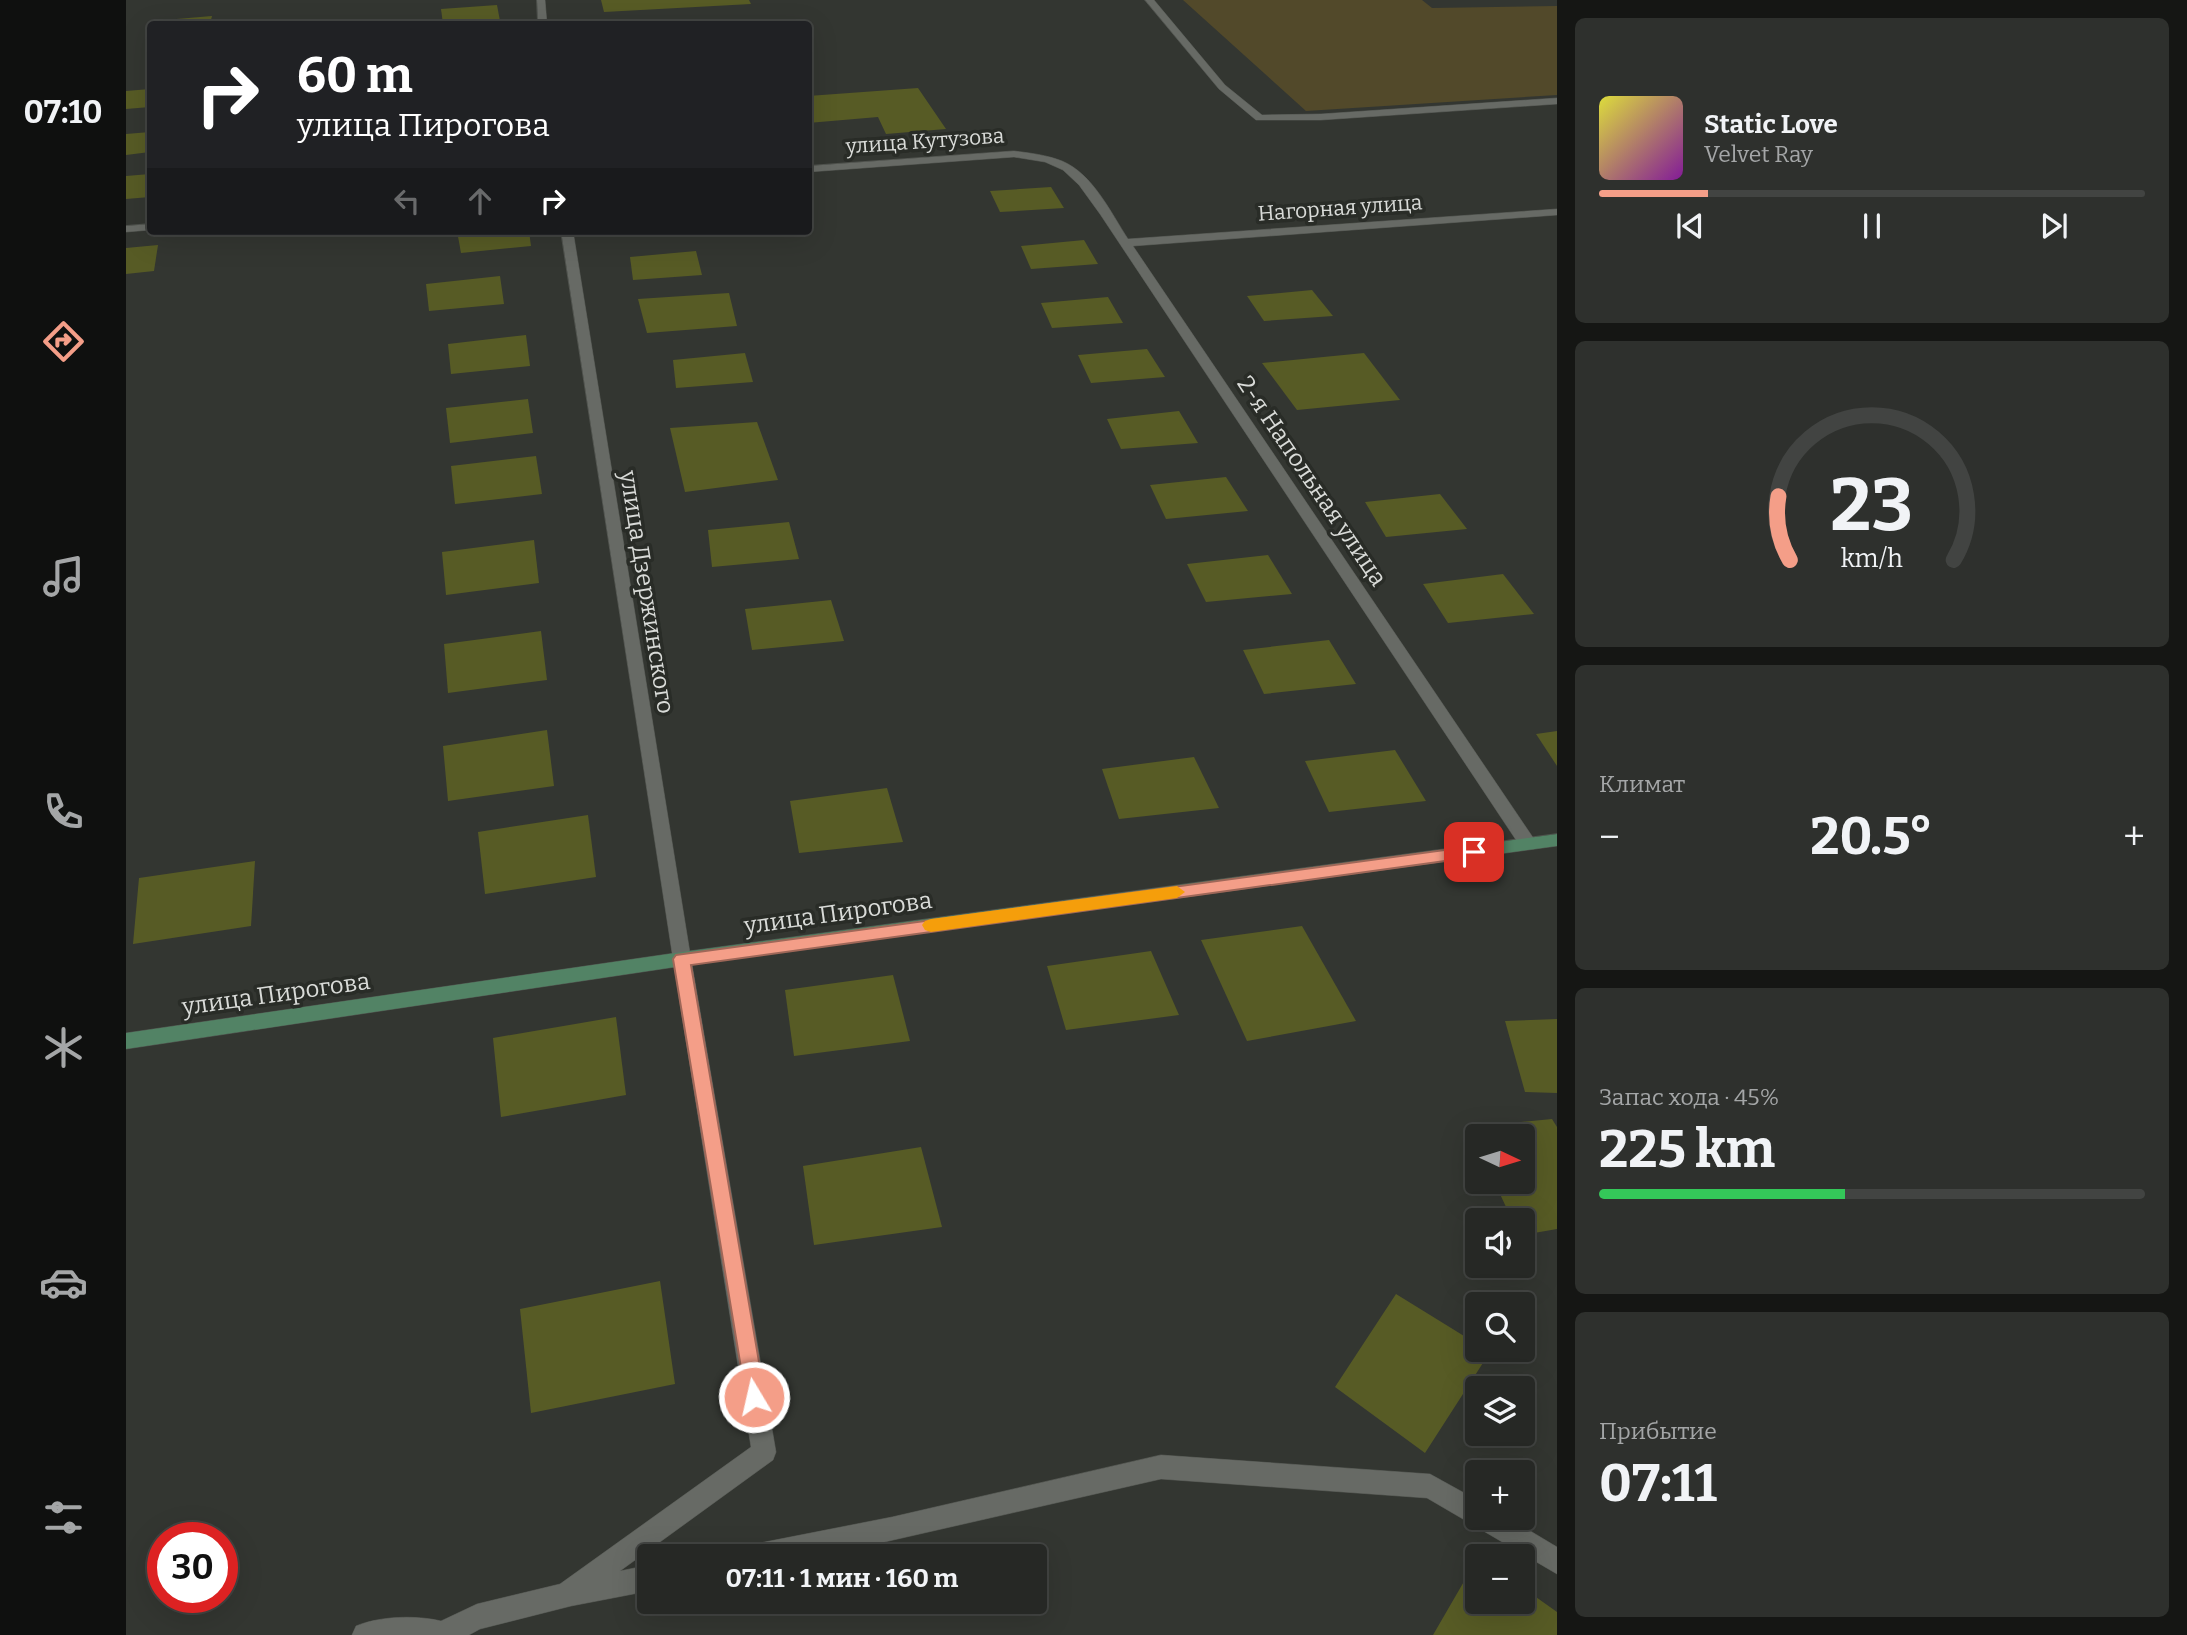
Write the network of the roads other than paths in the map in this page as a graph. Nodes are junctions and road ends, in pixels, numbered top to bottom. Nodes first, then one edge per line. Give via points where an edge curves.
1 (541, 0) edge
2 (1149, 0) edge
3 (543, 21) edge
4 (1557, 101) edge
5 (1044, 159) joint
6 (812, 169) edge
7 (1557, 212) edge
8 (147, 227) edge
9 (126, 229) edge
10 (568, 235) edge
11 (1125, 243) junction
12 (1557, 840) edge
13 (1528, 844) junction
14 (682, 959) junction
15 (126, 1041) edge
16 (1465, 1507) edge
17 (1505, 1530) edge
18 (819, 1544) edge
19 (1557, 1561) edge
20 (637, 1580) edge
21 (566, 1595) junction
22 (365, 1635) edge
23 (442, 1635) edge

1 - 3 street
2 - 4 street via 1222,87 1260,118
5 - 6 street, улица Кутузова via 980,155
5 - 11 street, 2-я Напольная улица via 1068,169 1083,184
7 - 11 street, Нагорная улица
8 - 9 street
10 - 14 street, улица Дзержинского
11 - 13 street, 2-я Напольная улица
12 - 13 street, улица Пирогова
13 - 14 street, улица Пирогова
14 - 15 street, улица Пирогова
14 - 21 street, улица Дзержинского via 764,1451
16 - 18 street via 1430,1486 1161,1467
17 - 19 street
20 - 21 street
21 - 23 street via 477,1617
22 - 23 street via 425,1630

